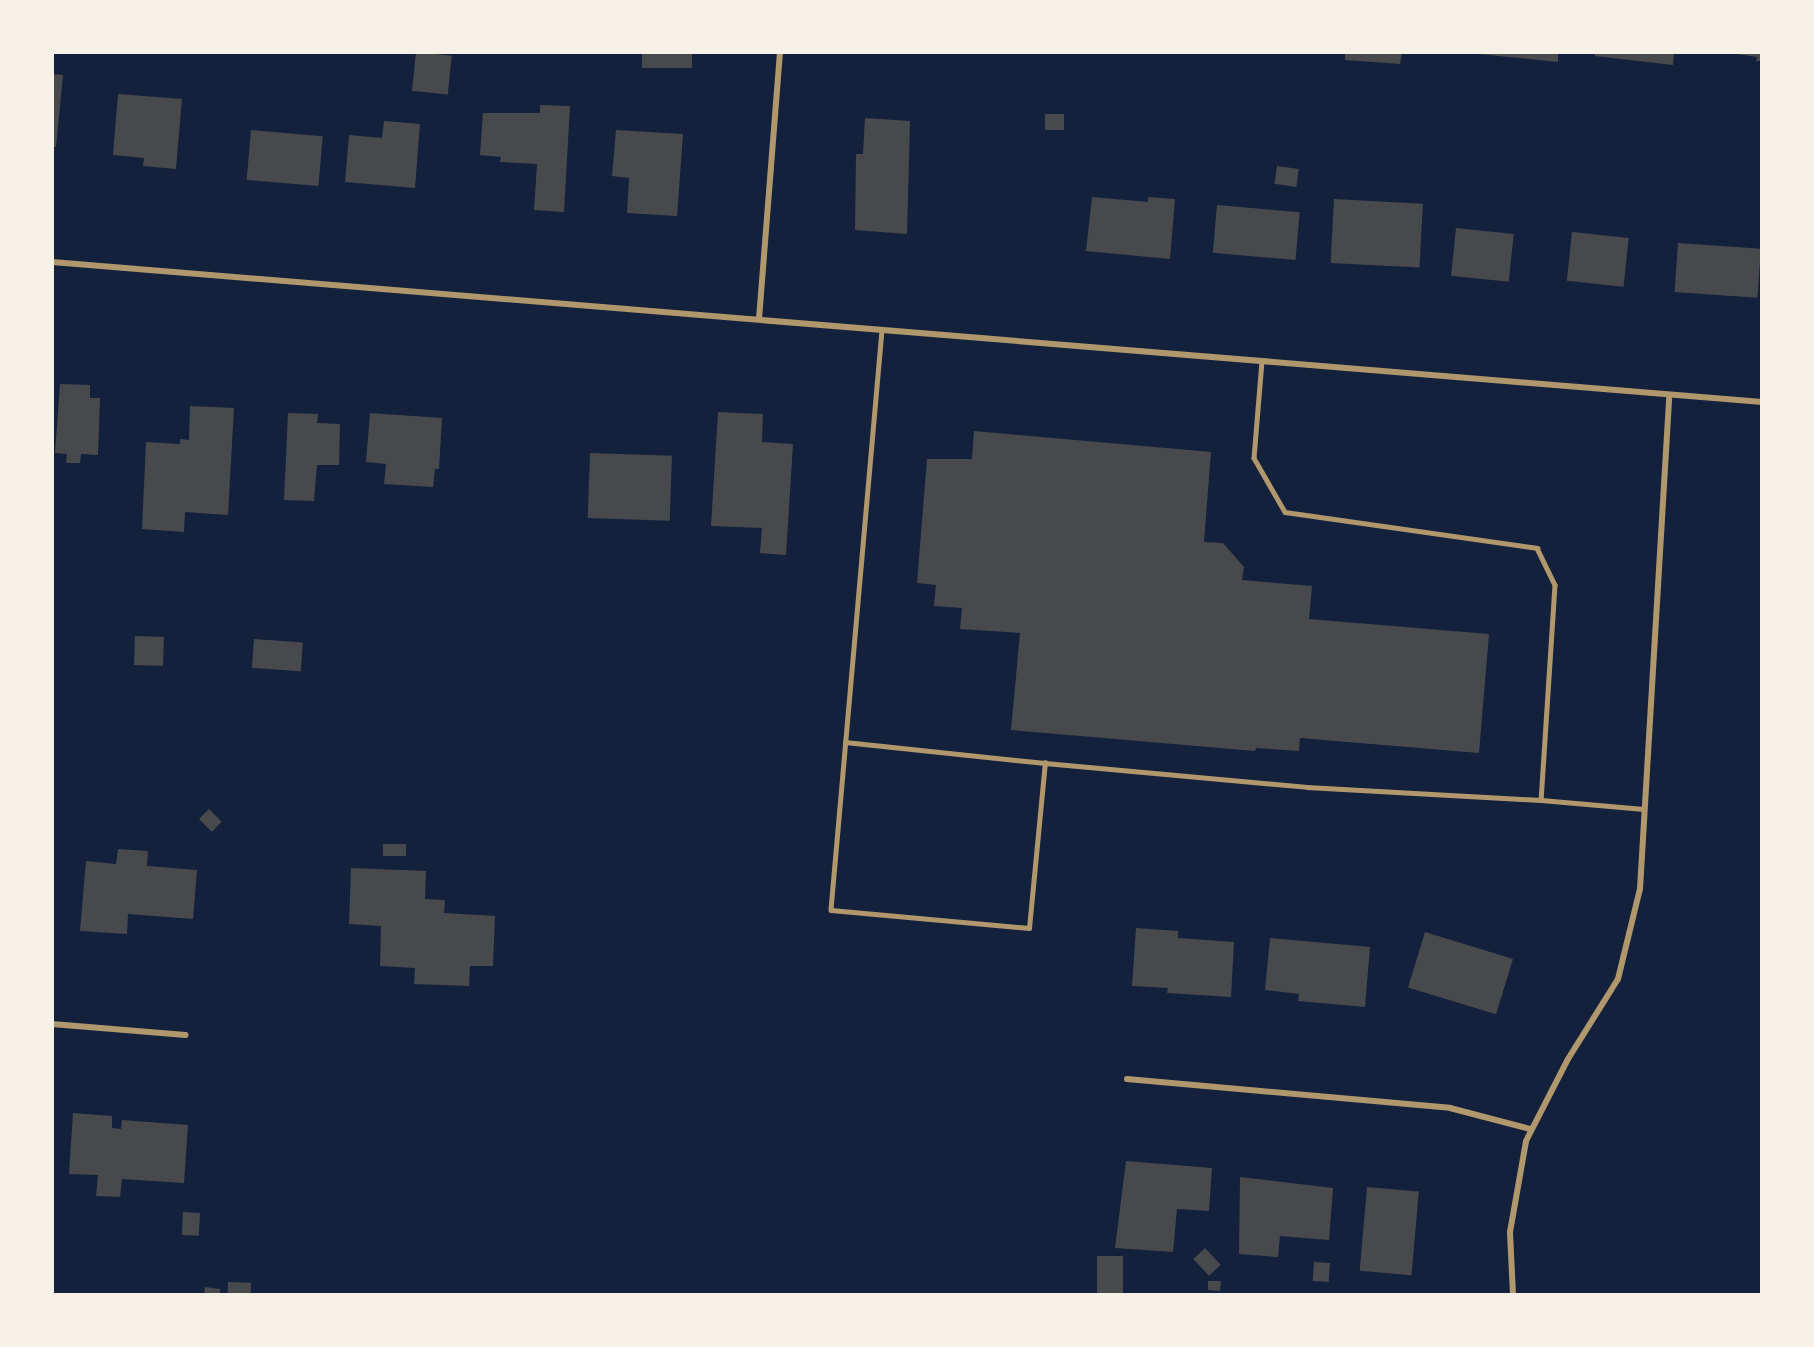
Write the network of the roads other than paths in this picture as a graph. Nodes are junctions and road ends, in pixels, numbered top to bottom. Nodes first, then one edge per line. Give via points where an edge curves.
1 (780, 52) edge
2 (52, 262) edge
3 (759, 319) junction
4 (882, 330) junction
5 (1262, 361) junction
6 (1669, 395) junction
7 (1761, 402) edge
8 (845, 742) junction
9 (1045, 763) junction
10 (1541, 800) junction
11 (1644, 809) junction
12 (52, 1024) edge
13 (186, 1035) dead end
14 (1127, 1079) dead end
15 (1530, 1129) junction
16 (1513, 1294) edge

1 - 3 street
2 - 3 street
3 - 4 street
4 - 5 street
4 - 8 lane
5 - 6 street
5 - 10 lane via 1254,458 1285,512 1537,548 1554,585
6 - 7 street
6 - 11 street
8 - 9 lane
8 - 9 lane via 831,910 1029,928
9 - 10 lane via 1307,787
10 - 11 lane
11 - 15 street via 1640,889 1618,979
12 - 13 street
14 - 15 street via 1450,1108
15 - 16 street via 1510,1233

